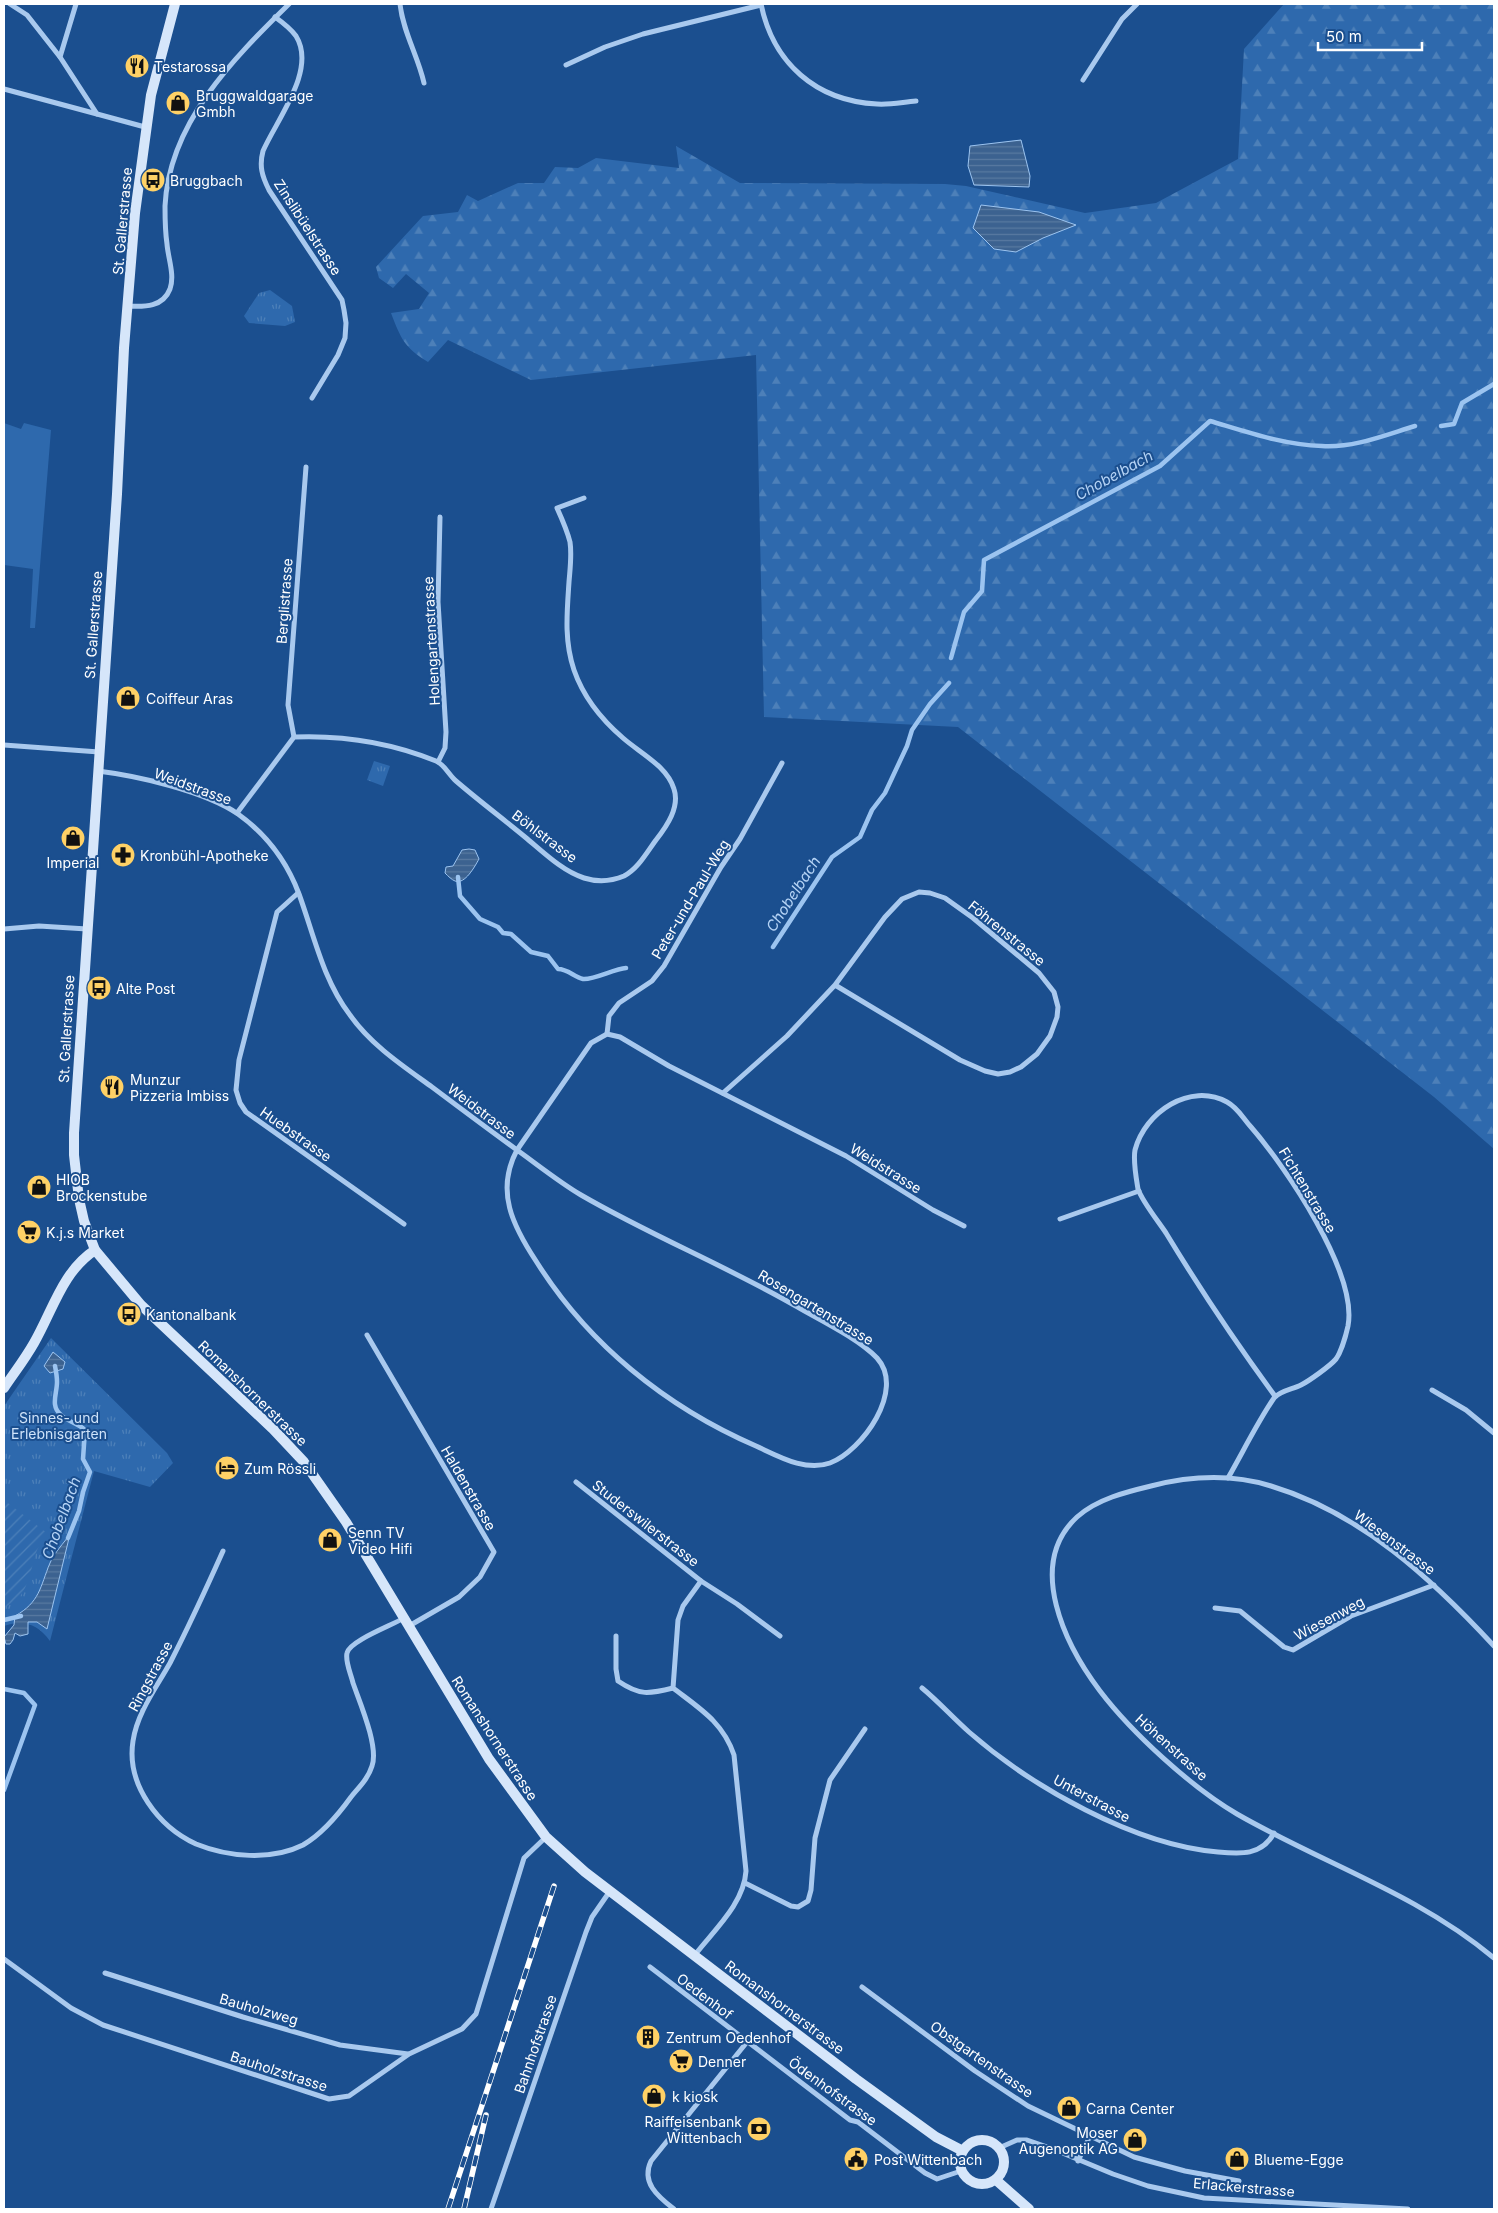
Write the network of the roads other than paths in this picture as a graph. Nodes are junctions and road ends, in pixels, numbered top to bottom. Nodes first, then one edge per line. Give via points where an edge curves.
1 (10, 4) edge
2 (76, 4) edge
3 (175, 4) edge
4 (289, 4) edge
5 (400, 4) edge
6 (761, 4) edge
7 (1138, 4) edge
8 (275, 17) junction
9 (60, 58) junction
10 (566, 64) dead end
11 (1083, 80) dead end
12 (424, 83) dead end
13 (4, 89) edge
14 (916, 101) dead end
15 (97, 114) junction
16 (145, 126) junction
17 (128, 306) junction
18 (312, 398) dead end
19 (306, 467) dead end
20 (584, 498) dead end
21 (440, 517) dead end
22 (294, 737) junction
23 (4, 745) edge
24 (99, 752) junction
25 (438, 762) junction
26 (782, 763) dead end
27 (97, 771) junction
28 (237, 814) junction
29 (298, 893) junction
30 (4, 929) edge
31 (87, 929) junction
32 (835, 985) junction
33 (607, 1034) junction
34 (723, 1093) junction
35 (517, 1150) junction
36 (1139, 1191) junction
37 (1060, 1219) dead end
38 (404, 1224) dead end
39 (964, 1226) dead end
40 (95, 1250) junction
41 (367, 1335) dead end
42 (4, 1388) edge
43 (1432, 1390) dead end
44 (1275, 1396) junction
45 (1494, 1433) edge
46 (1228, 1478) junction
47 (1175, 1480) joint
48 (576, 1482) dead end
49 (223, 1551) dead end
50 (701, 1581) junction
51 (1434, 1585) junction
52 (1215, 1608) dead end
53 (407, 1622) junction
54 (616, 1636) dead end
55 (780, 1636) dead end
56 (1494, 1646) edge
57 (673, 1688) junction
58 (922, 1688) dead end
59 (865, 1730) dead end
60 (1274, 1833) junction
61 (546, 1837) junction
62 (745, 1883) junction
63 (610, 1891) junction
64 (694, 1956) junction
65 (1494, 1958) edge
66 (4, 1959) edge
67 (650, 1967) dead end
68 (105, 1973) dead end
69 (862, 1987) dead end
70 (747, 2042) junction
71 (409, 2054) junction
72 (1090, 2136) junction
73 (999, 2148) junction
74 (963, 2151) junction
75 (1078, 2161) junction
76 (961, 2171) junction
77 (996, 2180) junction
78 (1239, 2181) dead end
79 (1330, 2207) edge
80 (491, 2209) edge
81 (674, 2209) edge
82 (1029, 2209) edge
83 (1408, 2209) edge

1 - 9 street via 27,15
2 - 9 street
3 - 16 main road, St. Gallerstrasse via 160,54
4 - 8 street
5 - 12 street via 402,23
6 - 10 street via 643,34
6 - 14 street via 768,30 778,49 793,70 812,85 860,102
7 - 11 street via 1122,19
8 - 17 street via 228,68 199,106 175,155 165,205 172,273 170,291 151,306
8 - 18 street, Zinslibüelstrasse via 295,35 303,65 263,151 260,162 262,176 342,300 346,323 345,338 338,355
9 - 15 street
13 - 15 street
15 - 16 street
16 - 17 main road, St. Gallerstrasse
17 - 24 main road, St. Gallerstrasse
19 - 22 street, Berglistrasse via 288,705
20 - 25 street, Böhlstrasse via 558,508 570,543 566,620 574,670 583,689 608,724 659,767 670,781 675,797 672,816 644,856 625,875 607,880 583,878 545,853 454,779
21 - 25 street, Holengartenstrasse via 438,602 446,732 445,748
22 - 25 street, Böhlstrasse via 351,737 376,741
22 - 28 street
23 - 24 street
24 - 27 main road, St. Gallerstrasse
26 - 33 street, Peter-und-Paul-Weg via 664,966 652,981 619,1003 609,1016
27 - 28 street, Weidstrasse via 163,785 211,801
27 - 31 main road, St. Gallerstrasse
28 - 29 street, Weidstrasse via 271,844 291,875
29 - 35 street, Weidstrasse via 333,990 350,1016 392,1058
29 - 38 street, Huebstrasse via 277,912 239,1060 236,1090 240,1104 246,1112
30 - 31 street via 39,926
31 - 40 main road, St. Gallerstrasse via 74,1155 79,1199
32 - 32 street, Föhrenstrasse via 902,899 919,892 930,893 945,898 973,918 1039,973 1054,992 1057,1017 1050,1036 1037,1054 1021,1067 998,1074 960,1060
32 - 34 street, Föhrenstrasse via 787,1036
33 - 34 street, Weidstrasse via 620,1037
33 - 35 street, Weidstrasse via 591,1043
34 - 39 street, Weidstrasse via 846,1156 932,1210
35 - 35 street, Rosengartenstrasse via 578,1193 750,1280 842,1333 875,1356 882,1364 885,1379 882,1408 856,1446 821,1466 802,1465 784,1459 728,1434 633,1372 605,1349 548,1282 517,1227 510,1209 506,1182
36 - 37 street
36 - 44 street, Fichtenstrasse via 1236,1344
36 - 44 street, Fichtenstrasse via 1135,1151 1140,1138 1160,1112 1184,1097 1216,1097 1228,1103 1238,1110 1277,1157 1318,1224 1350,1305 1348,1329 1336,1358 1302,1384
40 - 42 main road via 75,1266 66,1279 34,1344
40 - 53 main road, Romanshornerstrasse via 147,1311 304,1462 346,1522
41 - 53 street, Haldenstrasse via 494,1552 480,1577 459,1597
43 - 45 street via 1466,1410
44 - 46 street
46 - 47 street, Wiesenstrasse
46 - 51 street, Wiesenstrasse via 1270,1485 1328,1508 1372,1535
47 - 60 street, Höhenstrasse via 1121,1493 1077,1518 1063,1536 1055,1554 1053,1583 1056,1605 1066,1636 1081,1665 1122,1717 1165,1759 1206,1792 1235,1813
48 - 50 street, Studerswilerstrasse
49 - 53 street, Ringstrasse via 192,1620 141,1713 133,1742 135,1771 149,1804 174,1832 208,1849 245,1855 280,1854 302,1845 332,1821 365,1781 374,1758 348,1667 347,1653 366,1637
50 - 55 street, Studerswilerstrasse
50 - 57 street, Studerswilerstrasse via 682,1606 678,1620
51 - 52 street, Wiesenweg via 1351,1616 1293,1650 1284,1647 1240,1611
51 - 56 street, Wiesenstrasse
53 - 61 main road, Romanshornerstrasse via 489,1759
54 - 57 street via 618,1681 632,1691 649,1694
57 - 62 street via 721,1728 729,1740 734,1754
58 - 60 street, Unterstrasse via 969,1732 1026,1774 1123,1829 1170,1844 1236,1854 1252,1853 1262,1848
59 - 62 street via 830,1780 817,1829 808,1901 798,1907 791,1906
60 - 65 street, Höhenstrasse via 1416,1903 1465,1934
61 - 63 main road, Romanshornerstrasse
61 - 71 street, Bauholzstrasse via 524,1858 476,2014 462,2028
62 - 64 street via 738,1900
63 - 64 main road, Romanshornerstrasse
63 - 80 street, Bahnhofstrasse via 586,1932
64 - 74 main road, Romanshornerstrasse via 936,2137
66 - 71 street, Bauholzstrasse via 71,2008 103,2026 329,2099 349,2096
67 - 70 street, Oedenhof
68 - 71 street, Bauholzweg via 340,2044
69 - 72 street, Obstgartenstrasse via 974,2071 1028,2106
70 - 76 street, Ödenhofstrasse via 930,2177 943,2178
70 - 81 street via 647,2169 651,2187
72 - 75 street
72 - 78 street, Obstgartenstrasse via 1134,2157
73 - 74 main road via 980,2140 970,2143
73 - 75 street, Erlackerstrasse via 1016,2140 1027,2140 1053,2148
73 - 77 main road via 1004,2165
74 - 76 main road
75 - 79 street, Erlackerstrasse via 1148,2186 1204,2198
76 - 77 main road via 974,2183
77 - 82 main road
79 - 83 street, Erlackerstrasse

